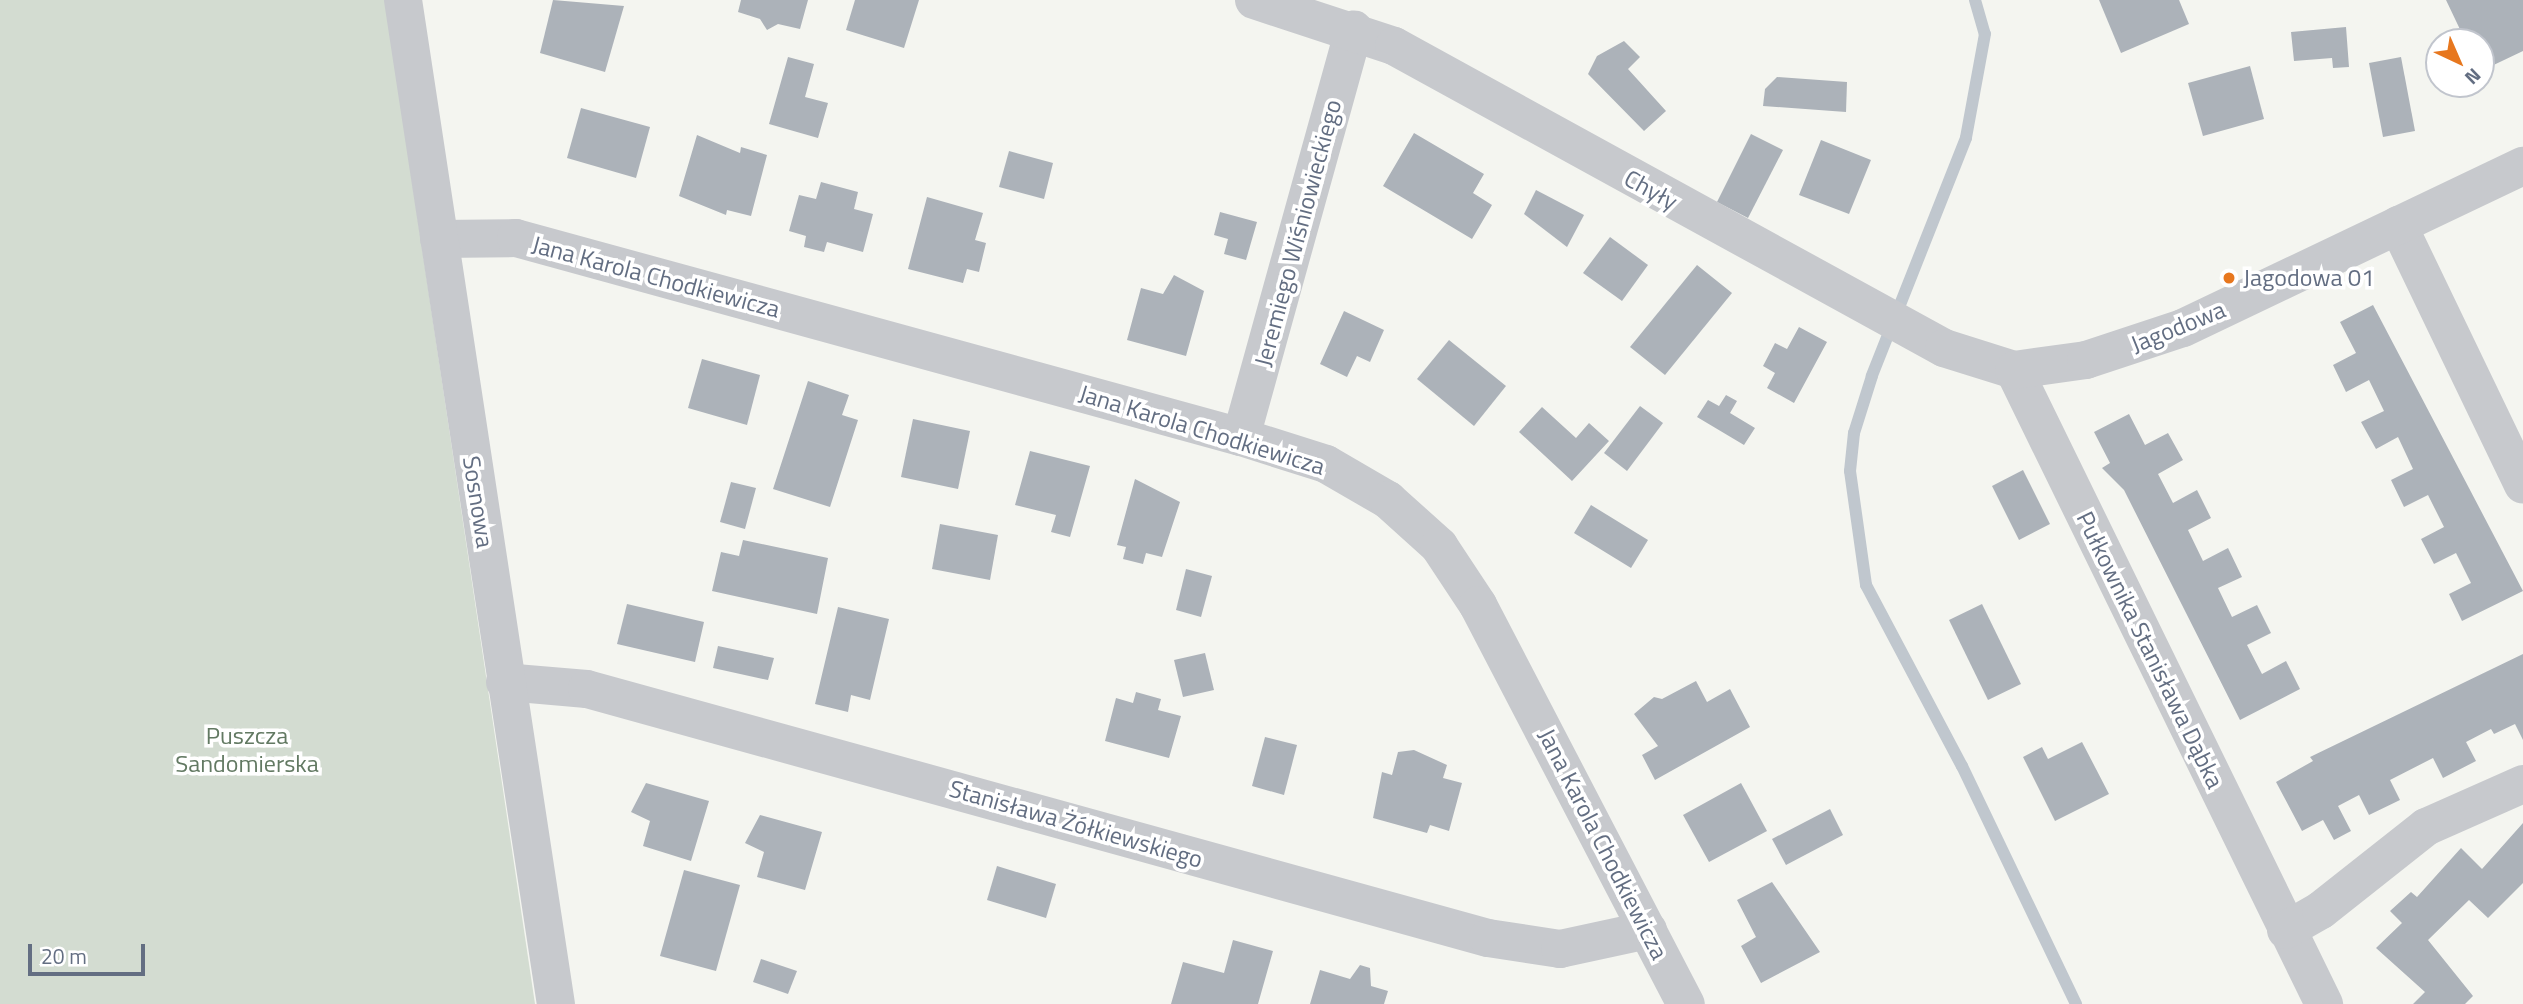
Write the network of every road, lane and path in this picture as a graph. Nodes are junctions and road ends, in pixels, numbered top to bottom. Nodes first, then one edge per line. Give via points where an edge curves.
1 (403, 0) edge
2 (1254, 0) edge
3 (1301, 7) edge
4 (1354, 29) junction
5 (2523, 166) edge
6 (2398, 225) junction
7 (439, 239) junction
8 (2014, 370) junction
9 (1241, 437) junction
10 (2523, 485) edge
11 (505, 681) junction
12 (2523, 784) edge
13 (1648, 930) junction
14 (2286, 930) junction
15 (556, 1004) edge
16 (1686, 1004) edge
17 (2323, 1004) edge

1 - 7 street, Sosnowa
2 - 3 street, Chyły
3 - 4 street, Chyły
4 - 8 street, Chyły via 1944,348
4 - 9 street, Jeremiego Wiśniowieckiego
5 - 6 street, Jagodowa
6 - 8 street, Jagodowa via 2130,348
6 - 10 street
7 - 9 street, Jana Karola Chodkiewicza via 516,239
7 - 11 street, Sosnowa
8 - 14 street, Pułkownika Stanisława Dąbka
9 - 13 street, Jana Karola Chodkiewicza via 1326,464 1388,500 1439,546 1478,605
11 - 13 street, Stanisława Żółkiewskiego via 587,689 1488,938 1560,949
11 - 15 street, Sosnowa
12 - 14 street via 2426,827 2321,910
13 - 16 street, Jana Karola Chodkiewicza
14 - 17 street, Pułkownika Stanisława Dąbka

